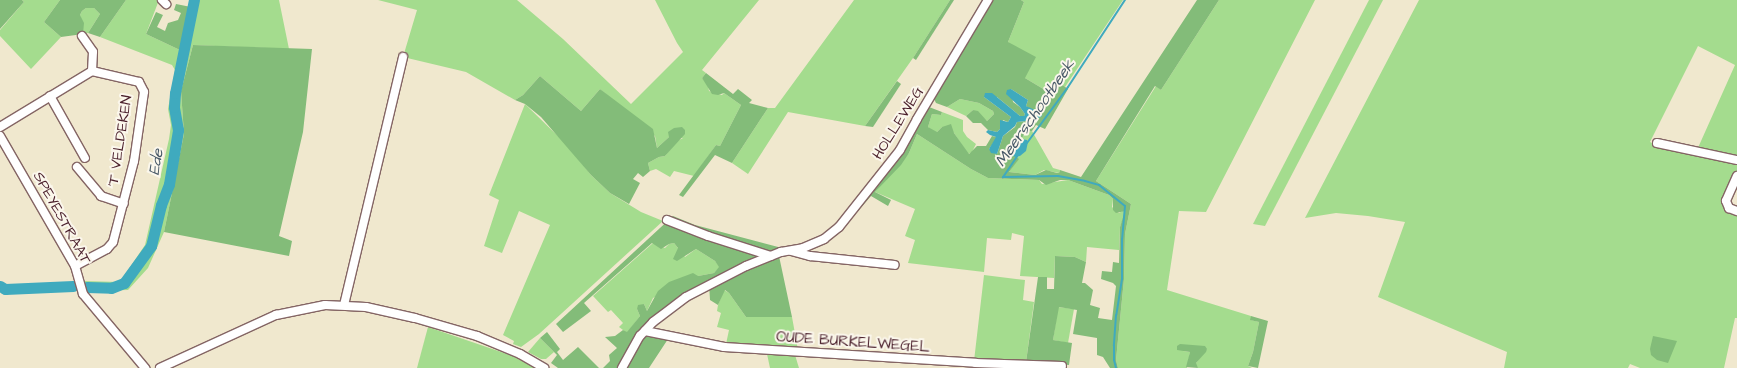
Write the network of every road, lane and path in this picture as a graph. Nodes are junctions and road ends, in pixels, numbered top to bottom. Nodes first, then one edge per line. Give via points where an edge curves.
1 (988, 0) edge
2 (82, 36) dead end
3 (403, 57) dead end
4 (92, 71) junction
5 (50, 96) junction
6 (0, 127) edge
7 (0, 136) edge
8 (1657, 143) dead end
9 (85, 158) dead end
10 (1737, 160) edge
11 (77, 167) dead end
12 (1737, 176) edge
13 (124, 204) junction
14 (1737, 211) edge
15 (667, 220) dead end
16 (789, 250) junction
17 (771, 256) junction
18 (896, 265) dead end
19 (75, 266) junction
20 (344, 305) junction
21 (645, 331) junction
22 (1062, 366) dead end
23 (145, 368) edge
24 (160, 368) edge
25 (544, 368) edge
26 (622, 368) edge

1 - 16 street, HOLLEWEG via 900,150 867,192 839,227 824,239 803,248
2 - 4 street via 93,52
3 - 20 street
4 - 5 street
4 - 13 street, 'T VELDEKEN via 139,82 144,92 134,161
5 - 6 street
5 - 9 street
7 - 19 street, SPEYESTRAAT
8 - 10 street
11 - 13 street, 'T VELDEKEN via 101,196
12 - 14 street via 1726,201 1729,208
13 - 19 street, 'T VELDEKEN via 113,242 107,249
15 - 17 street
16 - 17 street, HOLLEWEG
16 - 18 street via 810,256
17 - 21 street, HOLLEWEG via 686,297
19 - 23 street, SPEYESTRAAT via 83,294
20 - 24 street via 325,305 276,315
20 - 25 street via 415,318 477,336 520,354
21 - 22 street, OUDE BURKELWEGEL via 724,347
21 - 26 street, HOLLEWEG

